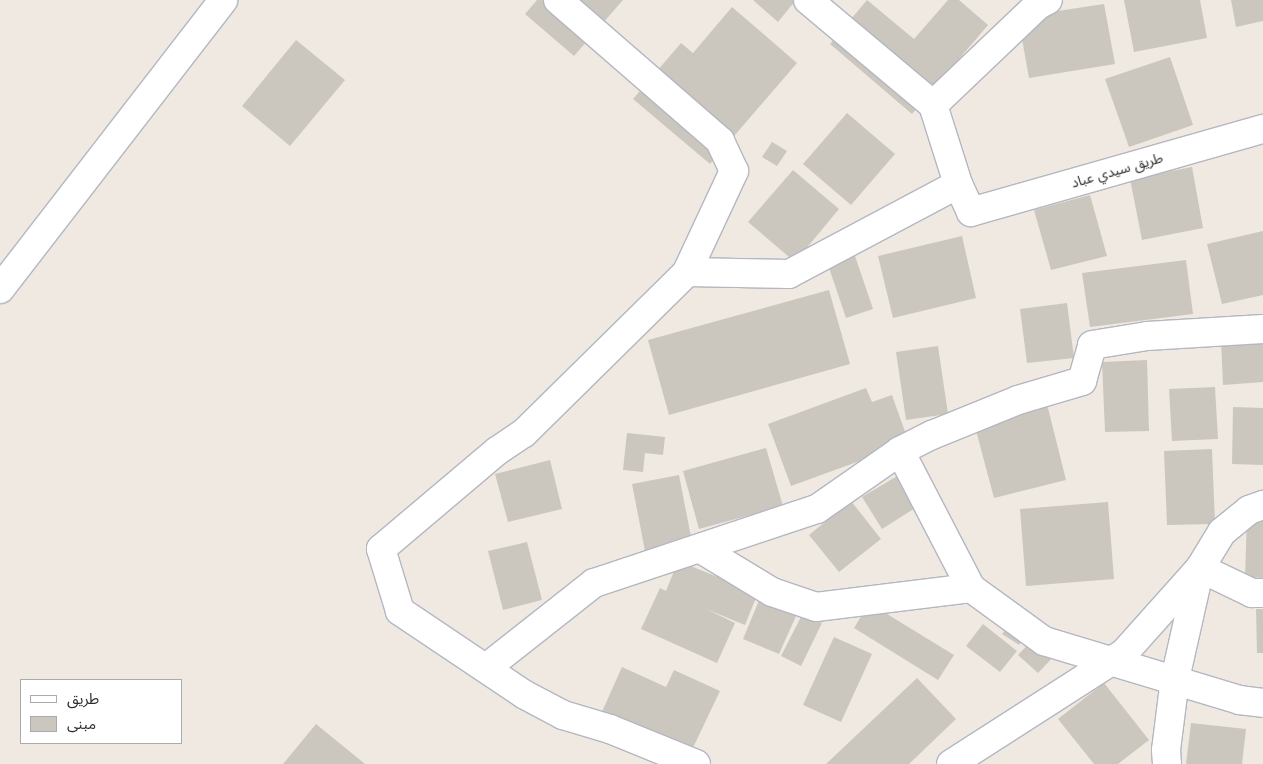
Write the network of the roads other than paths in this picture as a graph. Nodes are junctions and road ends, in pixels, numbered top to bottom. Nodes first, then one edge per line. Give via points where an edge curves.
1 (223, 0) edge
2 (558, 0) edge
3 (808, 0) edge
4 (1048, 0) edge
5 (933, 105) junction
6 (1263, 129) edge
7 (958, 184) junction
8 (687, 272) junction
9 (0, 289) edge
10 (1263, 329) edge
11 (900, 451) junction
12 (1263, 505) edge
13 (702, 549) junction
14 (1200, 568) junction
15 (971, 588) junction
16 (1263, 593) edge
17 (1113, 659) junction
18 (486, 668) junction
19 (1175, 679) junction
20 (1263, 704) edge
21 (696, 764) edge
22 (951, 764) edge
23 (1167, 764) edge

1 - 9 street
2 - 8 street via 720,140 734,171
3 - 5 street
4 - 5 street via 1038,5
5 - 7 street
6 - 7 street, طريق سيدي عباد via 971,212
7 - 8 street via 788,274
8 - 18 street via 524,433 381,549 400,611
10 - 11 street via 1147,336 1092,345 1082,381 1018,400
11 - 13 street via 817,509
11 - 15 street
12 - 14 street via 1249,510 1222,532
13 - 15 street via 772,592 816,607
13 - 18 street via 594,583
14 - 16 street via 1252,593
14 - 17 street via 1124,653
14 - 19 street
15 - 17 street via 1044,641
17 - 19 street
17 - 22 street
18 - 21 street via 562,715 610,729
19 - 20 street via 1239,700
19 - 23 street

